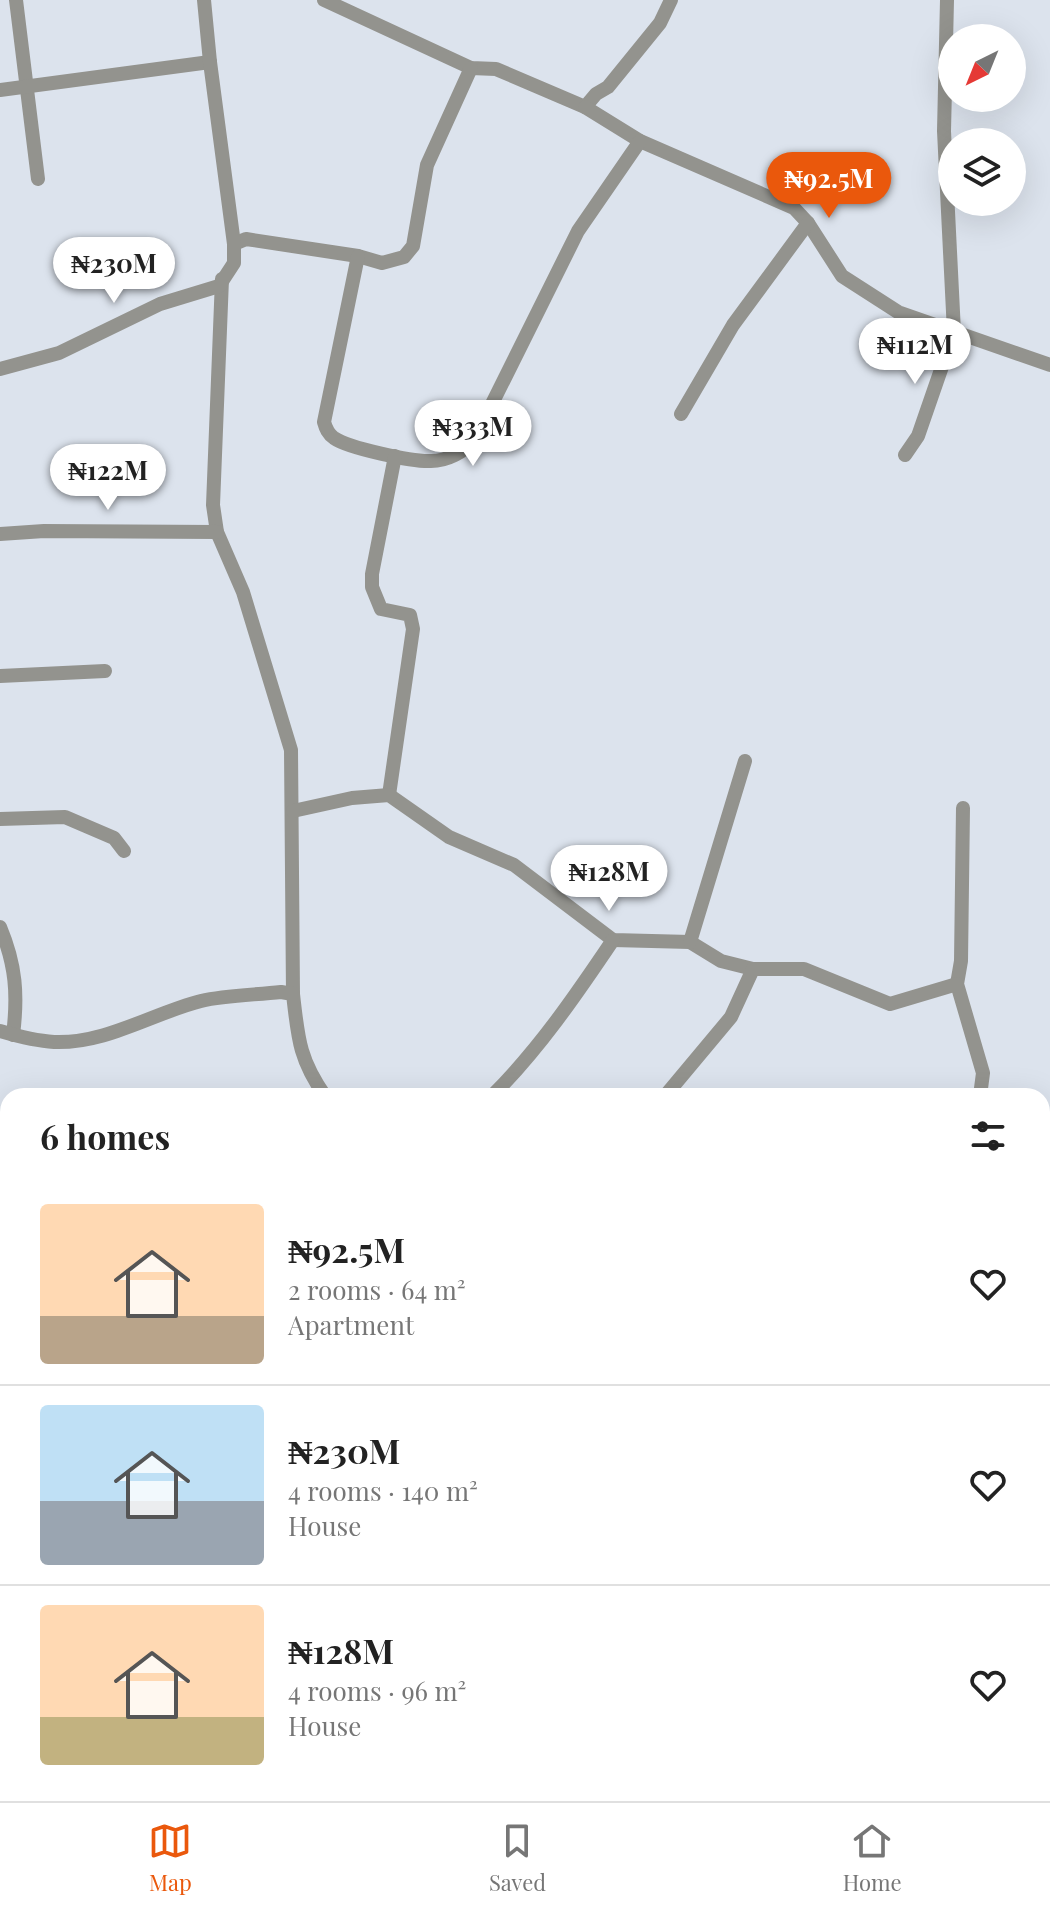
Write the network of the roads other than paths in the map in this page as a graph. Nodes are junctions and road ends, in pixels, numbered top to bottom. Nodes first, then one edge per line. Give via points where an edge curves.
1 (16, 0) edge
2 (204, 0) edge
3 (324, 0) edge
4 (671, 0) edge
5 (947, 0) edge
6 (210, 62) junction
7 (471, 68) junction
8 (27, 88) junction
9 (0, 90) edge
10 (585, 107) junction
11 (640, 141) junction
12 (38, 179) dead end
13 (808, 223) junction
14 (234, 244) junction
15 (358, 256) junction
16 (222, 279) junction
17 (954, 332) junction
18 (1050, 365) edge
19 (0, 369) edge
20 (681, 414) dead end
21 (905, 455) dead end
22 (395, 456) junction
23 (217, 532) junction
24 (0, 534) edge
25 (105, 671) dead end
26 (0, 676) edge
27 (745, 761) dead end
28 (389, 795) junction
29 (963, 808) dead end
30 (293, 811) junction
31 (0, 819) edge
32 (124, 851) dead end
33 (0, 927) edge
34 (613, 940) junction
35 (690, 942) junction
36 (753, 969) junction
37 (957, 984) junction
38 (293, 994) junction
39 (7, 1033) edge
40 (319, 1088) edge
41 (500, 1088) edge
42 (672, 1088) edge
43 (981, 1088) edge

1 - 8 street
2 - 6 street
3 - 7 street
4 - 10 street via 660,23
5 - 17 street via 944,131
6 - 8 street
6 - 14 street
7 - 10 street via 496,69
7 - 15 street via 427,165 413,246 404,257 382,263
8 - 9 street
8 - 12 street
10 - 11 street
11 - 13 street via 794,208
11 - 22 street via 578,231 474,440 465,451 432,461
13 - 17 street via 842,276 898,312
13 - 20 street via 733,325
14 - 15 street via 246,239
14 - 16 street via 234,263
15 - 22 street via 324,422 343,443
16 - 19 street via 219,286 160,304 59,353
16 - 23 street via 213,505
17 - 18 street
17 - 21 street via 918,436
22 - 28 street via 372,587 381,609 410,615 413,629
23 - 24 street
23 - 30 street via 243,592 291,750
25 - 26 street
27 - 35 street
28 - 30 street
28 - 34 street via 449,837 514,865
29 - 37 street
30 - 38 street
31 - 32 street via 65,817 114,838
33 - 39 street via 18,1000
34 - 35 street
34 - 41 street via 566,1009
35 - 36 street via 721,961
36 - 37 street via 804,969 890,1004
36 - 42 street via 731,1017
37 - 43 street via 983,1073
38 - 39 street via 204,1000 97,1036 55,1042
38 - 40 street via 297,1040

